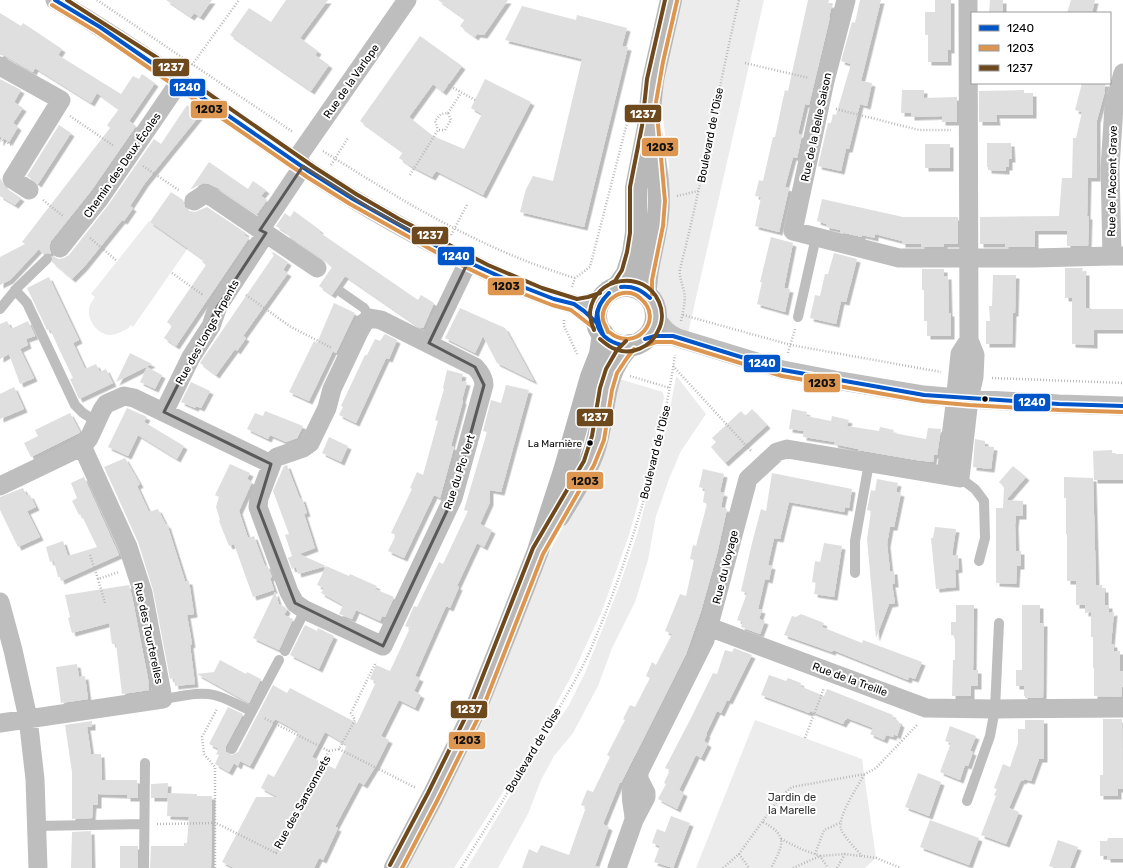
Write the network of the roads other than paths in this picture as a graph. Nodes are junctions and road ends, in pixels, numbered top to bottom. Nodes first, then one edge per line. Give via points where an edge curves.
1 (55, 0) edge
2 (407, 0) edge
3 (671, 0) edge
4 (846, 0) edge
5 (968, 0) edge
6 (0, 66) edge
7 (1123, 73) edge
8 (185, 75) junction
9 (650, 102) junction
10 (299, 164) junction
11 (29, 190) dead end
12 (194, 201) dead end
13 (263, 232) junction
14 (816, 237) junction
15 (54, 254) joint
16 (1117, 256) edge
17 (969, 258) junction
18 (468, 262) junction
19 (317, 268) dead end
20 (15, 290) junction
21 (341, 292) dead end
22 (609, 294) junction
23 (646, 294) junction
24 (0, 309) edge
25 (569, 309) junction
26 (656, 317) junction
27 (798, 317) road end
28 (370, 318) junction
29 (600, 329) junction
30 (675, 337) junction
31 (638, 342) junction
32 (429, 344) junction
33 (962, 399) junction
34 (1123, 406) edge
35 (164, 412) junction
36 (96, 421) junction
37 (82, 446) junction
38 (869, 463) junction
39 (271, 464) junction
40 (953, 477) junction
41 (0, 486) edge
42 (538, 551) junction
43 (979, 561) dead end
44 (855, 573) dead end
45 (0, 602) edge
46 (305, 610) junction
47 (999, 623) dead end
48 (709, 627) junction
49 (285, 651) dead end
50 (278, 660) dead end
51 (163, 699) junction
52 (1123, 708) edge
53 (995, 709) junction
54 (252, 711) junction
55 (28, 718) junction
56 (0, 723) edge
57 (232, 749) dead end
58 (145, 763) dead end
59 (966, 802) dead end
60 (144, 824) junction
61 (37, 826) junction
62 (38, 868) edge
63 (144, 868) edge
64 (395, 868) edge
65 (617, 868) edge

1 - 8 street
2 - 10 street, Rue de la Varlope via 309,142
3 - 9 main road
4 - 14 street, Rue de la Belle Saison via 825,81 793,230
5 - 17 street
6 - 11 street via 61,100 12,179
7 - 16 street, Rue de l'Accent Grave via 1114,106 1110,168
8 - 10 street
8 - 15 street, Chemin des Deux Écoles via 100,198
9 - 22 main road via 648,127 636,188 636,232 633,253 627,273
9 - 23 main road via 659,201 646,279
10 - 13 street, Rue des Longs Arpents
10 - 18 street via 368,207
12 - 13 street via 202,195 208,195
13 - 19 street
13 - 35 street, Rue des Longs Arpents via 218,306 211,326 191,356
14 - 17 street, Rue de la Belle Saison via 899,258
14 - 27 lane
15 - 20 lane, Chemin des Deux Écoles
16 - 17 street, Rue de la Belle Saison
17 - 33 street via 969,340 975,355 966,376
18 - 25 street via 554,299
18 - 32 street
20 - 24 lane, Chemin des Deux Écoles
20 - 36 lane via 27,303 75,405 83,414
21 - 28 lane via 364,308
22 - 23 main road via 628,286
22 - 25 street
22 - 29 main road via 597,312
23 - 26 main road via 654,305
25 - 29 street via 584,311
26 - 30 street via 662,327
26 - 31 main road via 653,329
28 - 32 street, Rue du Pic Vert via 381,320
28 - 39 street via 364,323 332,389 327,408 310,443 277,457
29 - 31 main road via 612,342 624,346
29 - 42 main road via 600,354
30 - 31 street via 655,336
30 - 33 street via 783,370 924,395
31 - 42 main road via 622,354 612,371 606,389 598,438 588,463
32 - 46 street, Rue du Pic Vert via 475,367 483,377 484,385 453,498 383,646
33 - 34 street
33 - 40 street
35 - 36 street via 124,396 106,404
35 - 39 street
36 - 37 street via 89,438
37 - 41 street
37 - 51 street, Rue des Tourterelles via 119,524 143,593
38 - 40 street, Rue du Voyage
38 - 44 lane via 855,541
38 - 48 street, Rue du Voyage via 787,449 776,452 748,479
39 - 46 street via 258,507 289,592 295,603
40 - 43 lane, Rue du Voyage via 975,489 984,501 985,538
42 - 64 main road via 484,688 433,796
45 - 55 street
46 - 49 lane
47 - 53 lane
48 - 53 street, Rue de la Treille via 926,708
48 - 65 street, Rue du Voyage via 696,660 630,792 634,820
50 - 54 lane
51 - 54 lane via 212,695
51 - 55 street
52 - 53 street, Rue de la Treille
53 - 59 lane via 990,736
54 - 57 lane
55 - 56 street
55 - 61 street
58 - 60 lane
60 - 61 lane
60 - 63 lane
61 - 62 street

